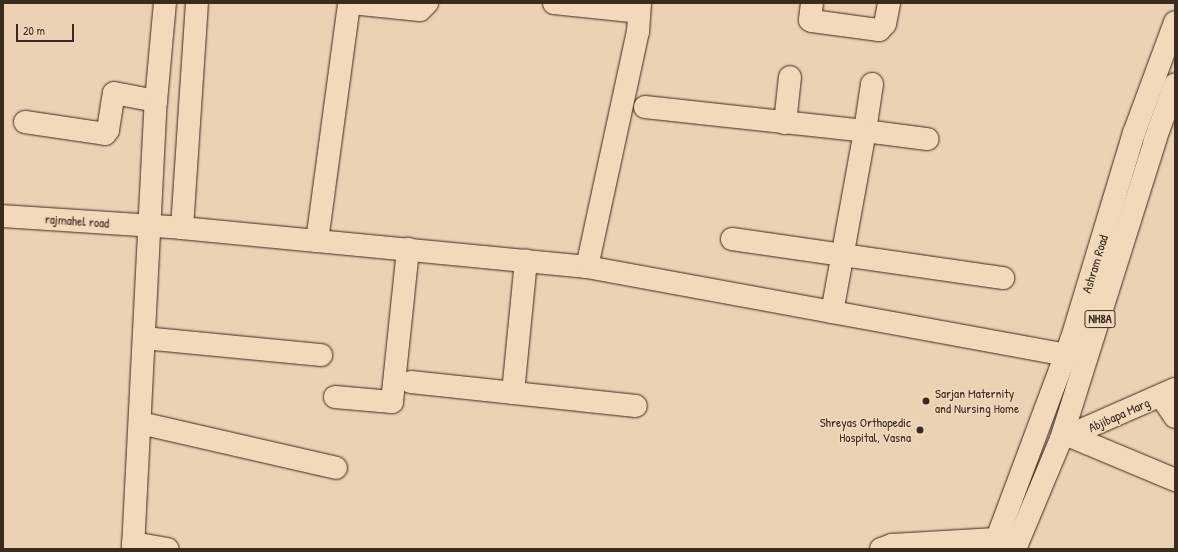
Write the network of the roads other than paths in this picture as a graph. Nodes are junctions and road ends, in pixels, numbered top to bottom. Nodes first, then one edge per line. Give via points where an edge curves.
1 (165, 3) edge
2 (197, 3) edge
3 (350, 3) edge
4 (427, 3) edge
5 (554, 3) edge
6 (812, 3) edge
7 (889, 3) edge
8 (639, 7) edge
9 (1175, 22) edge
10 (790, 78) dead end
11 (872, 84) dead end
12 (1175, 84) edge
13 (156, 101) junction
14 (645, 107) dead end
15 (25, 122) dead end
16 (785, 123) junction
17 (865, 131) junction
18 (928, 138) dead end
19 (3, 216) edge
20 (151, 225) junction
21 (182, 228) junction
22 (732, 239) dead end
23 (317, 241) junction
24 (408, 249) junction
25 (842, 254) junction
26 (526, 261) junction
27 (587, 266) junction
28 (1003, 278) dead end
29 (832, 312) junction
30 (144, 338) junction
31 (321, 355) dead end
32 (1066, 355) junction
33 (411, 382) dead end
34 (1168, 392) edge
35 (513, 393) junction
36 (334, 397) dead end
37 (636, 406) dead end
38 (1175, 417) edge
39 (140, 423) junction
40 (1066, 437) junction
41 (336, 468) dead end
42 (1175, 480) edge
43 (994, 544) edge
44 (133, 546) edge
45 (167, 549) edge
46 (881, 549) edge
47 (1016, 549) edge

1 - 13 street
2 - 21 street
3 - 4 street via 420,10
3 - 23 street
5 - 8 street
6 - 7 street via 812,21 879,30 885,24
8 - 27 street via 638,32
9 - 32 street, Ashram Road via 1134,133
10 - 16 street
11 - 17 street
12 - 40 street, Ashram Road / NH8A via 1155,140
13 - 15 street via 114,93 108,130 105,134
13 - 20 street
14 - 16 street
16 - 17 street
17 - 18 street
17 - 25 street
19 - 20 street, rajmahel road
20 - 21 street, rajmahel road
20 - 30 street
21 - 23 street, rajmahel road
22 - 25 street
23 - 24 street, rajmahel road
24 - 26 street, rajmahel road
24 - 36 street via 392,402
25 - 28 street
25 - 29 street
26 - 27 street, rajmahel road
26 - 35 street
27 - 29 street, rajmahel road
29 - 32 street, rajmahel road
30 - 31 street
30 - 39 street
32 - 43 street, Ashram Road
33 - 35 street
34 - 38 street
34 - 40 street, Abjibapa Marg
35 - 37 street
39 - 41 street
39 - 44 street
40 - 42 street
40 - 47 street, Ashram Road / NH8A
43 - 46 street via 892,545
44 - 45 street

